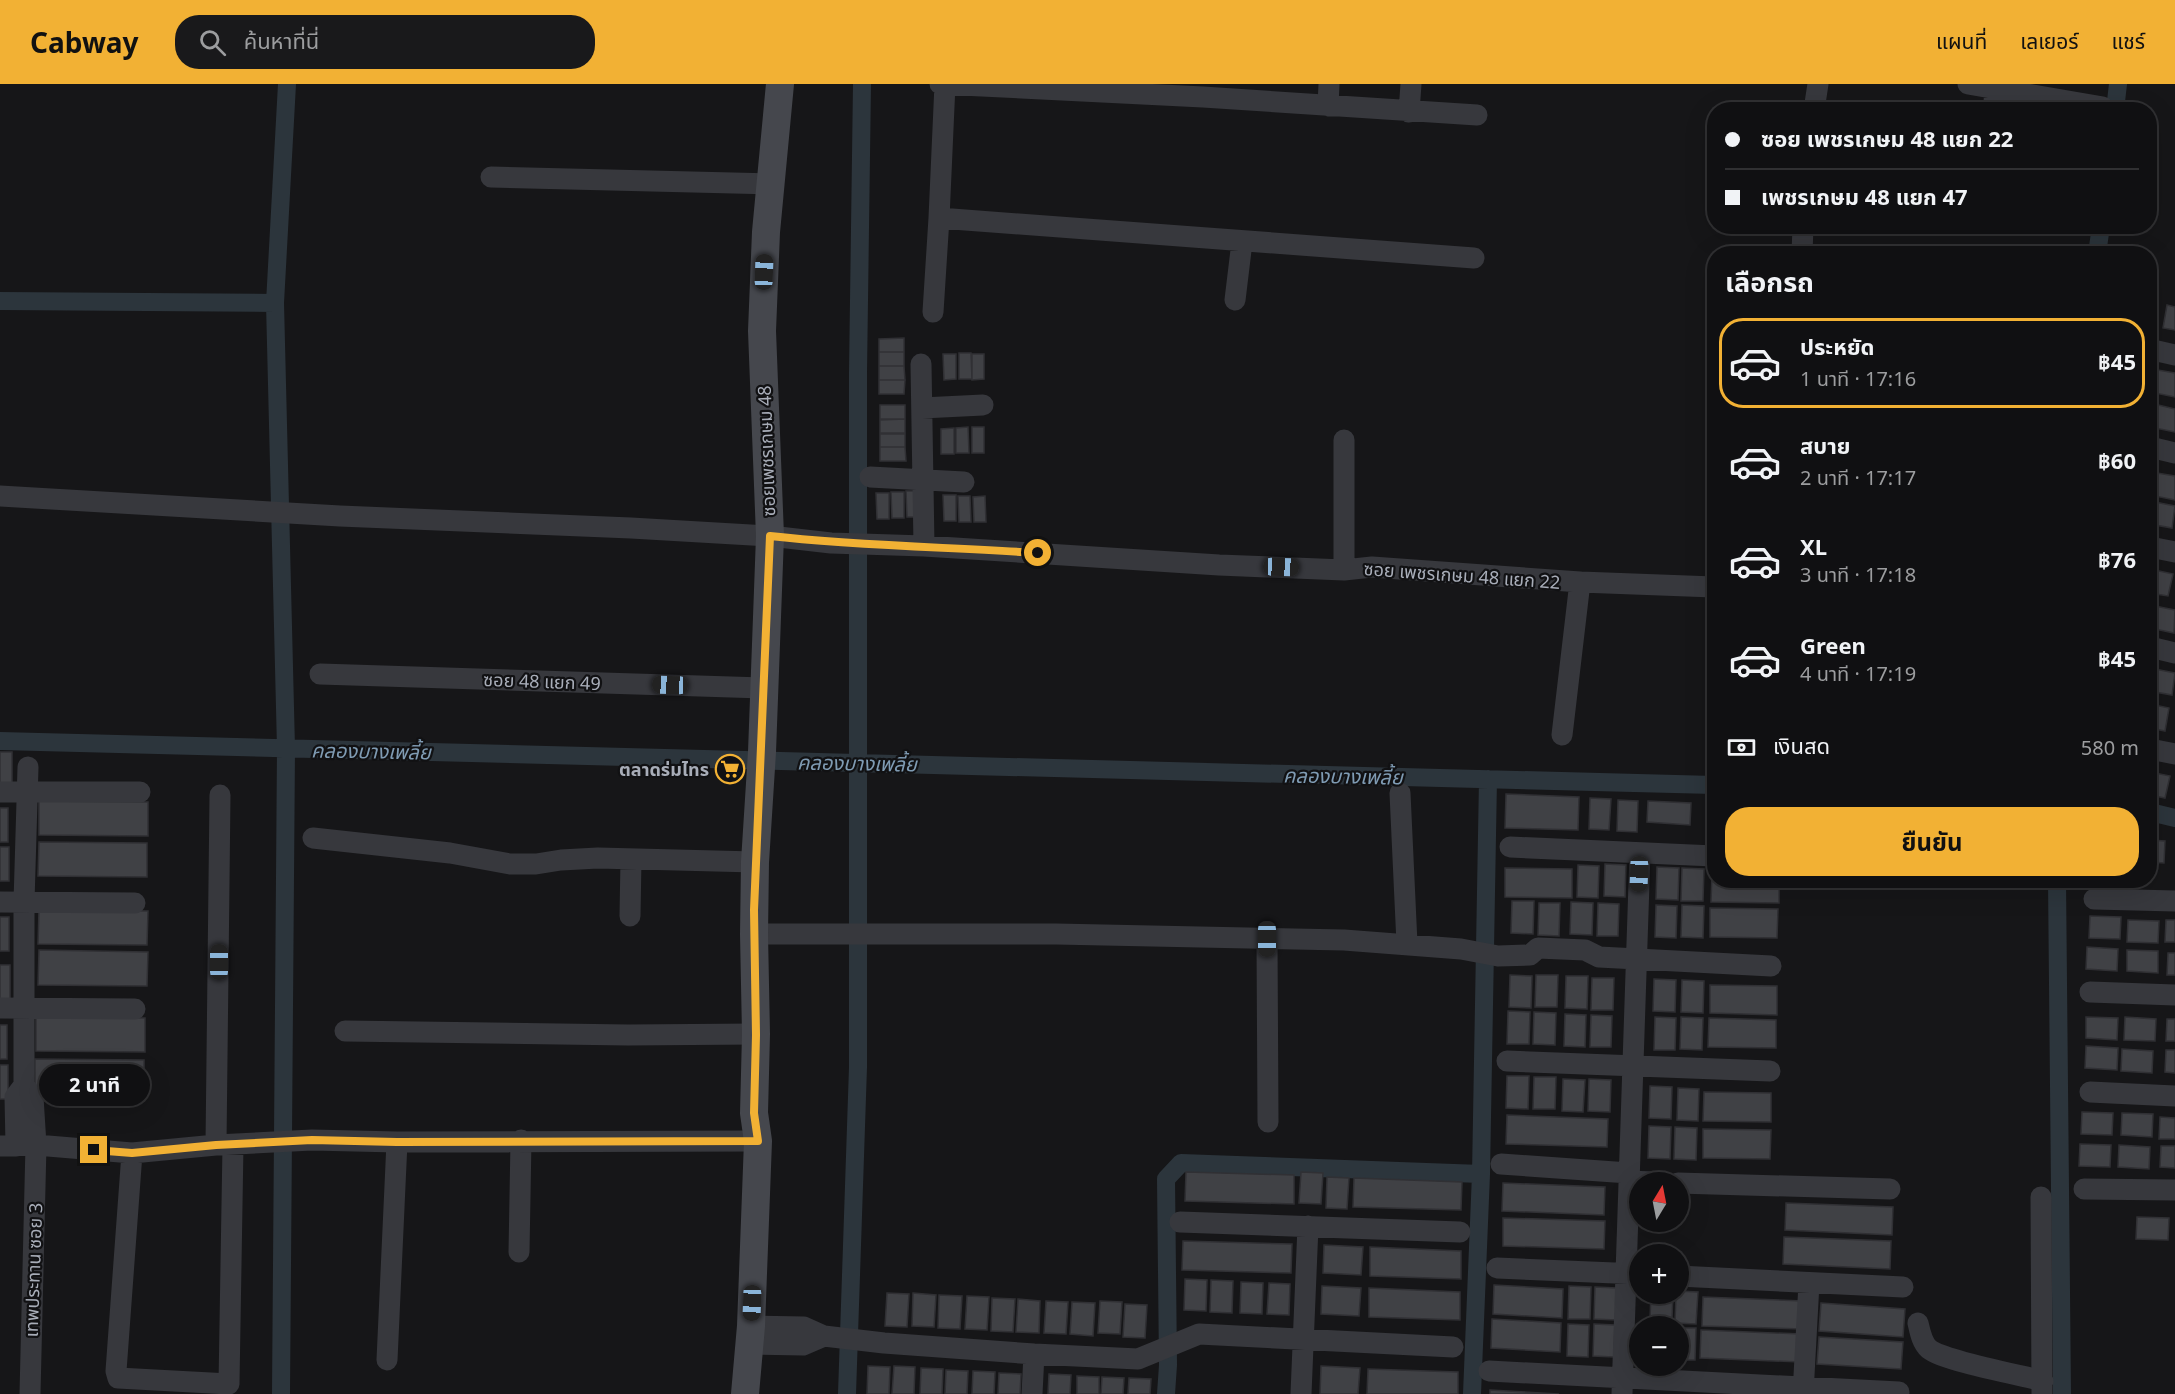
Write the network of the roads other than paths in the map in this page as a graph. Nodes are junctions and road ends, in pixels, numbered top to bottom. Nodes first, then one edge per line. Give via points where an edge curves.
1 (780, 84) edge
2 (940, 84) edge
3 (945, 84) edge
4 (1329, 84) edge
5 (1411, 84) edge
6 (1818, 84) edge
7 (1968, 84) edge
8 (1037, 86) edge
9 (1996, 86) edge
10 (1076, 87) edge
11 (1123, 89) edge
12 (1203, 90) edge
13 (1250, 92) edge
14 (1815, 102) edge
15 (1994, 102) edge
16 (2078, 102) edge
17 (1328, 106) junction
18 (1409, 112) junction
19 (1477, 116) dead end
20 (490, 177) dead end
21 (770, 184) junction
22 (939, 218) junction
23 (1242, 242) junction
24 (1474, 258) dead end
25 (1235, 300) dead end
26 (933, 312) dead end
27 (2157, 351) edge
28 (2175, 355) edge
29 (921, 363) dead end
30 (983, 405) dead end
31 (922, 408) junction
32 (1344, 440) dead end
33 (2157, 449) edge
34 (2175, 453) edge
35 (870, 477) dead end
36 (923, 480) junction
37 (964, 482) dead end
38 (0, 496) edge
39 (770, 536) junction
40 (924, 546) junction
41 (2157, 548) edge
42 (2175, 552) edge
43 (1344, 570) junction
44 (1580, 582) junction
45 (1707, 587) edge
46 (2157, 649) edge
47 (2175, 653) edge
48 (320, 674) dead end
49 (763, 688) junction
50 (1562, 735) dead end
51 (2157, 750) edge
52 (2175, 754) edge
53 (28, 767) dead end
54 (0, 792) edge
55 (26, 792) junction
56 (140, 792) dead end
57 (1400, 794) dead end
58 (220, 795) dead end
59 (313, 838) dead end
60 (1510, 848) dead end
61 (1640, 853) junction
62 (1707, 856) edge
63 (631, 859) junction
64 (755, 862) junction
65 (2094, 899) dead end
66 (2175, 901) edge
67 (24, 902) junction
68 (0, 903) edge
69 (135, 903) dead end
70 (630, 916) dead end
71 (754, 934) junction
72 (1267, 939) junction
73 (1407, 944) junction
74 (1636, 959) junction
75 (1772, 966) dead end
76 (2090, 992) dead end
77 (2175, 995) edge
78 (0, 1008) edge
79 (23, 1008) junction
80 (135, 1009) dead end
81 (345, 1031) dead end
82 (756, 1035) junction
83 (1507, 1060) dead end
84 (1633, 1065) junction
85 (1770, 1071) dead end
86 (2090, 1092) dead end
87 (2175, 1096) edge
88 (1268, 1122) dead end
89 (521, 1140) junction
90 (758, 1141) junction
91 (397, 1142) junction
92 (225, 1145) junction
93 (18, 1146) edge
94 (132, 1153) junction
95 (1502, 1164) dead end
96 (1629, 1172) edge
97 (1629, 1177) edge
98 (1689, 1183) edge
99 (1890, 1189) dead end
100 (2084, 1189) dead end
101 (2175, 1190) edge
102 (2041, 1197) dead end
103 (1180, 1222) dead end
104 (1308, 1226) junction
105 (1460, 1232) dead end
106 (519, 1252) dead end
107 (1497, 1268) dead end
108 (1629, 1274) edge
109 (1689, 1277) edge
110 (1809, 1283) junction
111 (1904, 1287) dead end
112 (1630, 1304) edge
113 (1918, 1323) dead end
114 (750, 1335) junction
115 (1303, 1340) junction
116 (1453, 1347) dead end
117 (1034, 1354) junction
118 (387, 1360) dead end
119 (1489, 1371) dead end
120 (1622, 1386) edge
121 (2042, 1387) edge
122 (1804, 1390) edge
123 (1899, 1392) dead end
124 (30, 1394) edge
125 (745, 1394) edge
126 (1032, 1394) edge
127 (1301, 1394) edge

1 - 21 street, ซอยเพชรเกษม 48
2 - 3 street
3 - 8 street
3 - 22 street
4 - 17 street
5 - 18 street
6 - 14 street
7 - 9 street
8 - 10 street
9 - 15 street
9 - 16 street
10 - 11 street
11 - 12 street
12 - 13 street
13 - 17 street
17 - 18 street
18 - 19 street
20 - 21 street
21 - 39 street, ซอยเพชรเกษม 48 via 762,331
22 - 23 street
22 - 26 street
23 - 24 street
23 - 25 street
27 - 28 street
29 - 31 street
30 - 31 street
31 - 36 street
32 - 43 street
33 - 34 street
35 - 36 street
36 - 37 street
36 - 40 street
38 - 39 street, ซอย เพชรเกษม 48 แยก 22
39 - 40 street, ซอย เพชรเกษม 48 แยก 22 via 831,543
39 - 49 street, ซอยเพชรเกษม 48
40 - 43 street, ซอย เพชรเกษม 48 แยก 22
41 - 42 street
43 - 44 street, ซอย เพชรเกษม 48 แยก 22 via 1372,567
44 - 45 street, ซอย เพชรเกษม 48 แยก 22
44 - 50 street
46 - 47 street
48 - 49 street, ซอย 48 แยก 49
49 - 64 street, ซอยเพชรเกษม 48
51 - 52 street
53 - 55 street, เทพประทาน ซอย 3
54 - 55 street
55 - 56 street
55 - 67 street, เทพประทาน ซอย 3
57 - 73 street
58 - 92 street
59 - 63 street via 510,864
60 - 61 street
61 - 62 street
61 - 74 street
63 - 64 street
63 - 70 street
64 - 71 street, ซอยเพชรเกษม 48
65 - 66 street
67 - 68 street
67 - 69 street
67 - 79 street, เทพประทาน ซอย 3
71 - 72 street
71 - 82 street, ซอยเพชรเกษม 48
72 - 73 street
72 - 88 street
73 - 74 street via 1498,956 1530,955 1538,948 1585,950 1599,957
74 - 75 street
74 - 84 street
76 - 77 street
78 - 79 street
79 - 80 street
79 - 93 street, เทพประทาน ซอย 3 via 24,1085 33,1097
81 - 82 street
82 - 90 street, ซอยเพชรเกษม 48 via 754,1113
83 - 84 street
84 - 85 street
84 - 96 street
86 - 87 street
89 - 90 street
89 - 91 street
89 - 106 street
90 - 114 street, ซอยเพชรเกษม 48
91 - 92 street via 312,1140
91 - 118 street
92 - 94 street
92 - 94 street via 229,1384 118,1378
93 - 94 street
93 - 124 street, เทพประทาน ซอย 3
95 - 97 street
98 - 99 street
100 - 101 street
102 - 121 street
103 - 104 street
104 - 105 street
104 - 115 street
107 - 108 street
109 - 110 street
110 - 111 street
110 - 122 street
112 - 120 street
113 - 121 street via 1930,1349
114 - 117 street via 804,1327 824,1336
114 - 125 street, ซอยเพชรเกษม 48
115 - 116 street
115 - 117 street via 1199,1334 1138,1359
115 - 127 street
117 - 126 street
119 - 120 street
120 - 122 street
122 - 123 street

